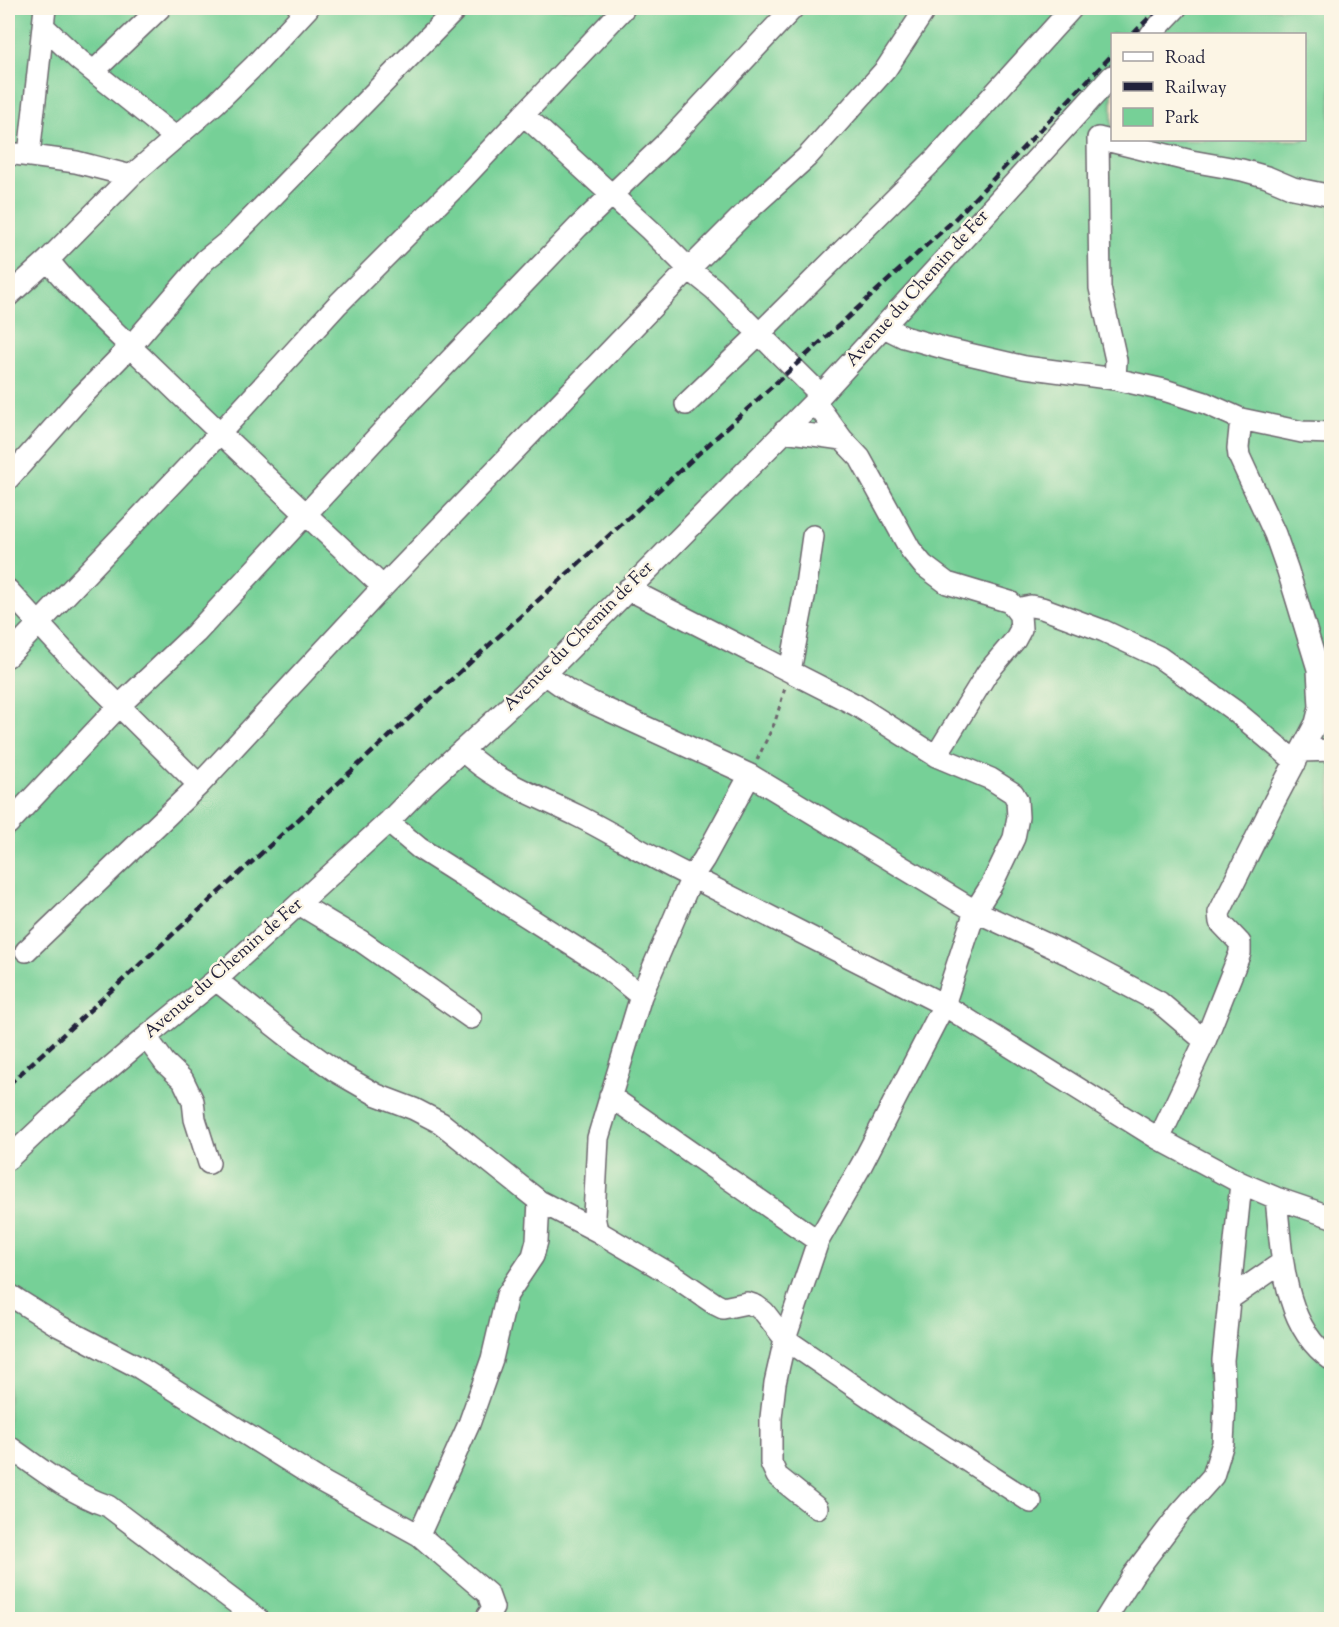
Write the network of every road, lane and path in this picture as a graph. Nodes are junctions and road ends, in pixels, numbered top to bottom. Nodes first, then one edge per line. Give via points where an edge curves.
1 (160, 8) edge
2 (308, 8) edge
3 (457, 8) edge
4 (624, 8) edge
5 (793, 8) edge
6 (926, 8) edge
7 (1072, 8) edge
8 (1176, 8) edge
9 (44, 16) edge
10 (1152, 33) edge
11 (94, 72) junction
12 (1111, 78) edge
13 (524, 115) junction
14 (176, 137) junction
15 (8, 153) edge
16 (30, 155) junction
17 (131, 176) junction
18 (611, 195) junction
19 (1332, 196) edge
20 (48, 260) junction
21 (689, 269) junction
22 (8, 297) edge
23 (884, 327) junction
24 (759, 334) junction
25 (130, 347) junction
26 (1115, 379) junction
27 (818, 399) junction
28 (686, 404) dead end
29 (1240, 419) junction
30 (784, 431) junction
31 (219, 434) junction
32 (1332, 434) edge
33 (842, 439) junction
34 (8, 479) edge
35 (306, 513) junction
36 (813, 536) dead end
37 (383, 587) junction
38 (8, 590) edge
39 (628, 590) junction
40 (1017, 609) junction
41 (38, 622) junction
42 (8, 656) edge
43 (790, 671) junction
44 (545, 674) junction
45 (120, 705) junction
46 (1326, 705) edge
47 (462, 750) junction
48 (1332, 750) edge
49 (936, 756) junction
50 (1299, 757) junction
51 (750, 776) junction
52 (199, 785) junction
53 (388, 822) junction
54 (8, 824) edge
55 (692, 877) junction
56 (299, 904) junction
57 (975, 911) junction
58 (26, 951) dead end
59 (216, 980) junction
60 (641, 996) junction
61 (944, 1005) junction
62 (471, 1018) dead end
63 (146, 1037) junction
64 (1205, 1041) junction
65 (610, 1096) junction
66 (1159, 1139) junction
67 (8, 1159) edge
68 (209, 1163) dead end
69 (1241, 1183) junction
70 (1276, 1198) junction
71 (539, 1201) junction
72 (1332, 1217) edge
73 (597, 1232) junction
74 (819, 1241) junction
75 (1283, 1262) junction
76 (8, 1294) edge
77 (1229, 1299) junction
78 (784, 1339) junction
79 (1332, 1360) edge
80 (8, 1446) edge
81 (1031, 1502) dead end
82 (817, 1508) dead end
83 (419, 1535) junction
84 (259, 1620) edge
85 (485, 1620) edge
86 (1106, 1620) edge

1 - 11 street
2 - 14 street via 255,65
3 - 25 street via 206,260
4 - 13 street
5 - 18 street via 668,141
6 - 21 street via 886,69 852,108 807,157
7 - 24 street via 935,159
8 - 10 street
9 - 11 street via 79,60
9 - 16 street
11 - 14 street
12 - 23 street, Avenue du Chemin de Fer
13 - 18 street
13 - 31 street via 338,304
14 - 17 street
15 - 16 street
16 - 17 street
17 - 20 street
18 - 21 street
18 - 35 street
19 - 26 street via 1293,188 1242,170 1098,138 1100,288 1116,360
20 - 22 street
20 - 25 street
21 - 24 street
21 - 37 street
23 - 26 street via 904,337 1025,367
23 - 27 street, Avenue du Chemin de Fer
24 - 27 street
24 - 28 street
25 - 31 street
25 - 34 street
26 - 29 street via 1205,403
27 - 30 street, Avenue du Chemin de Fer
27 - 33 street
29 - 32 street
29 - 46 street via 1239,456 1288,571
30 - 33 street
30 - 39 street, Avenue du Chemin de Fer
31 - 35 street
31 - 41 street
33 - 40 street via 860,458 910,549 923,565 947,583 1010,602
35 - 37 street
35 - 45 street via 196,633
36 - 43 street
37 - 52 street
38 - 41 street
39 - 43 street
39 - 44 street, Avenue du Chemin de Fer
40 - 49 street via 1021,629 987,673
40 - 50 street via 1042,608 1159,657
41 - 42 street
41 - 45 street
43 - 49 street via 856,705
43 - 51 path via 775,722
44 - 47 street, Avenue du Chemin de Fer
44 - 51 street via 595,704
45 - 52 street
45 - 54 street
46 - 50 street
47 - 53 street, Avenue du Chemin de Fer
47 - 55 street via 499,778
48 - 50 street
49 - 57 street via 992,779 1017,800 1014,838
50 - 64 street via 1219,913 1220,922 1240,943 1240,953
51 - 55 street
51 - 57 street
52 - 58 street
53 - 56 street, Avenue du Chemin de Fer
53 - 60 street via 419,848 600,963
55 - 60 street
55 - 61 street
56 - 59 street, Avenue du Chemin de Fer
56 - 62 street via 361,941
57 - 61 street
57 - 64 street via 1159,1002
59 - 63 street, Avenue du Chemin de Fer
59 - 71 street via 337,1072 377,1095 441,1123
60 - 65 street
61 - 66 street
61 - 74 street
63 - 67 street, Avenue du Chemin de Fer
63 - 68 street via 183,1080 193,1101
64 - 66 street
65 - 73 street via 596,1155
65 - 74 street
66 - 69 street
69 - 70 street
69 - 77 street
70 - 72 street
70 - 75 street
71 - 73 street
71 - 83 street via 533,1257 507,1295 492,1359 470,1424
73 - 78 street via 723,1308 747,1303 756,1306
74 - 78 street
75 - 77 street
75 - 79 street via 1303,1332 1318,1351
76 - 83 street
77 - 86 street via 1223,1360 1223,1443 1213,1476 1133,1575
78 - 81 street
78 - 82 street via 771,1418 771,1463 777,1476
80 - 84 street via 62,1485 108,1506
83 - 85 street via 488,1594 492,1608

